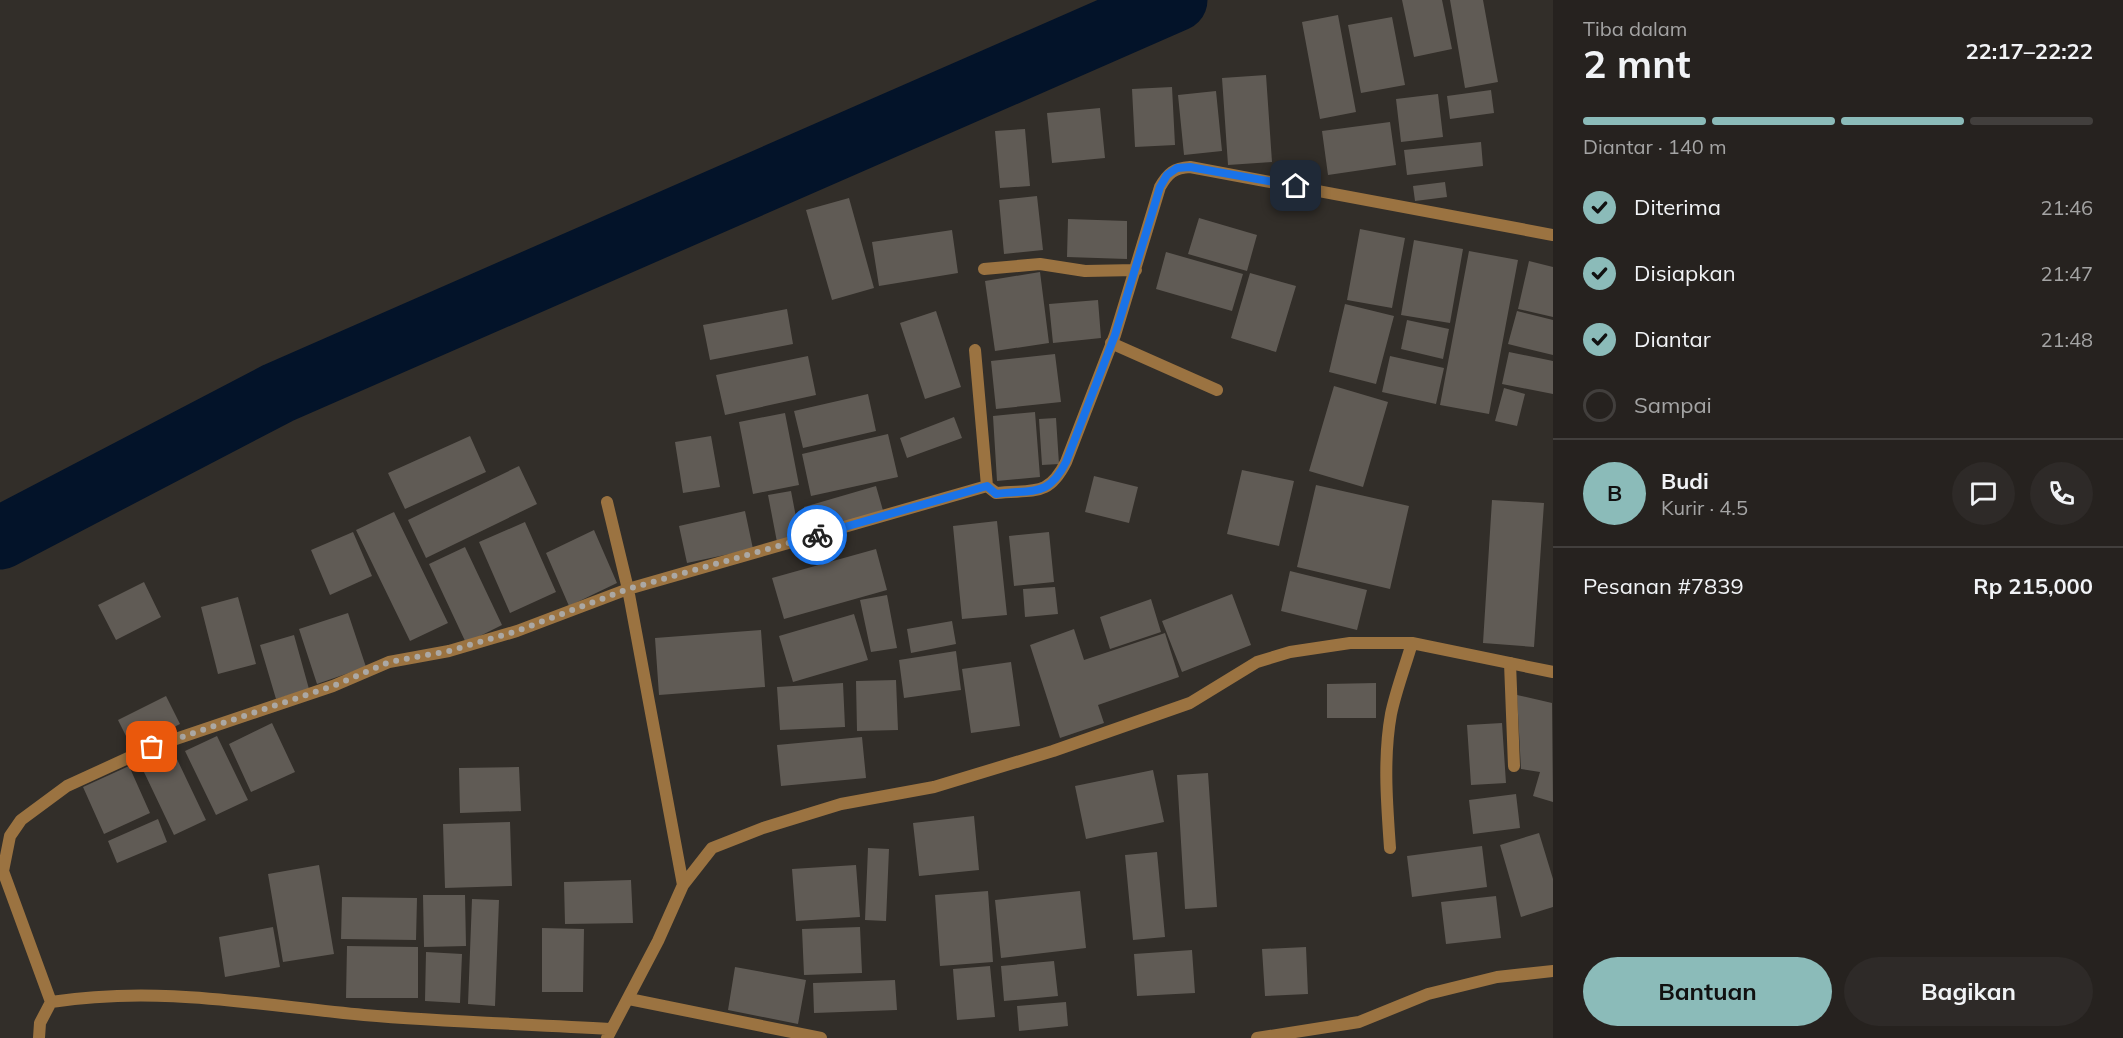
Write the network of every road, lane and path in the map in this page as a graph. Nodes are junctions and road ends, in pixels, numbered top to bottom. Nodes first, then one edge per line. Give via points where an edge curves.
1 (1553, 235) edge
2 (984, 269) dead end
3 (1136, 270) junction
4 (1112, 343) junction
5 (975, 350) dead end
6 (1217, 390) dead end
7 (987, 486) junction
8 (607, 502) dead end
9 (628, 589) junction
10 (1412, 643) junction
11 (1510, 663) junction
12 (1553, 672) edge
13 (1514, 766) dead end
14 (1390, 849) dead end
15 (683, 885) junction
16 (1553, 971) edge
17 (629, 999) junction
18 (51, 1002) junction
19 (609, 1033) edge
20 (39, 1038) edge
21 (821, 1038) edge
22 (1257, 1038) edge

1 - 3 street via 1263,179 1177,168 1160,187
2 - 3 street via 1040,264 1104,273
3 - 4 street
4 - 6 street
4 - 7 street via 1057,479 1048,488 996,494
5 - 7 street
7 - 9 street
8 - 9 street
9 - 15 street
9 - 18 street via 517,631 449,651 389,662 333,686 152,747 67,786 21,820 10,836 3,871
10 - 11 street
10 - 14 street via 1395,696 1388,735
10 - 15 street via 1350,643 1290,652 1257,662 1190,703 1053,751 934,787 841,804 763,828 712,848
11 - 12 street
11 - 13 street
15 - 17 street
16 - 22 street via 1497,977 1428,994 1359,1022
17 - 19 street
17 - 21 street
18 - 19 street via 89,996 198,995 365,1015
18 - 20 street via 40,1023

